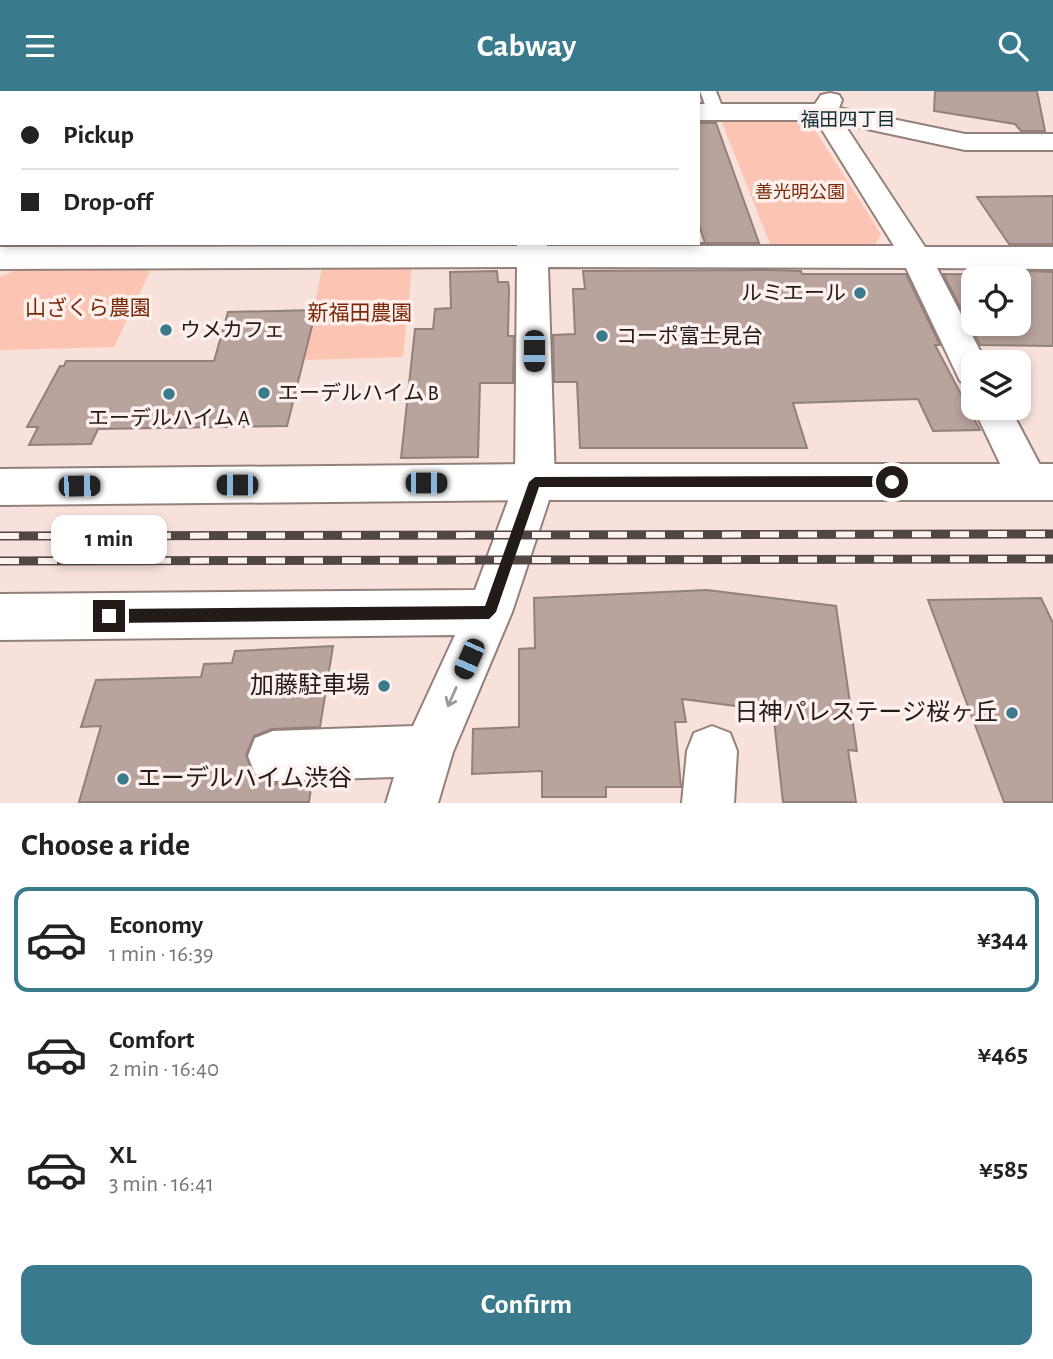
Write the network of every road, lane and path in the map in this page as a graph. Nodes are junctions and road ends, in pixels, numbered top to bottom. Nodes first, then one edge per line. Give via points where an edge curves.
1 (829, 101) edge
2 (707, 105) edge
3 (1053, 142) edge
4 (533, 250) edge
5 (678, 250) edge
6 (125, 251) edge
7 (0, 258) edge
8 (1053, 258) edge
9 (917, 259) junction
10 (962, 350) edge
11 (999, 420) edge
12 (535, 482) junction
13 (1041, 482) edge
14 (0, 487) edge
15 (489, 612) junction
16 (0, 617) edge
17 (428, 751) junction
18 (712, 751) dead end
19 (273, 756) dead end
20 (412, 803) edge
21 (708, 803) edge

1 - 2 street
1 - 3 street via 965,142
1 - 9 street
4 - 5 street
4 - 6 street
4 - 12 street
5 - 9 street
6 - 7 street
8 - 9 street
9 - 10 street
11 - 13 street
12 - 13 street
12 - 14 street
12 - 15 street
15 - 16 street
15 -> 17 street
17 - 19 street
17 - 20 street
18 - 21 street

